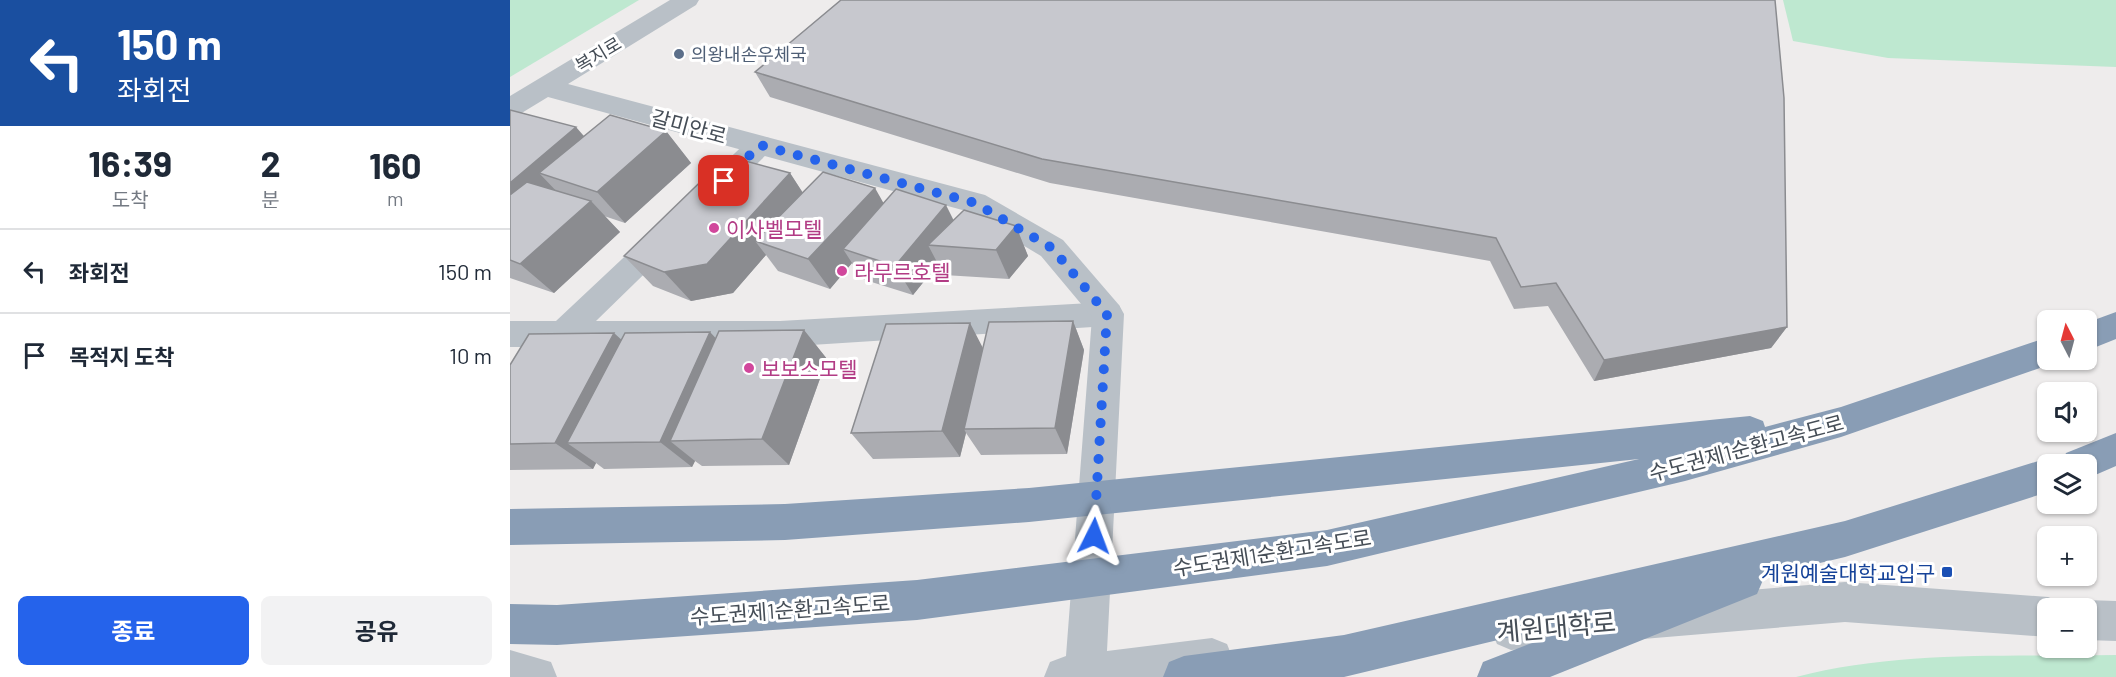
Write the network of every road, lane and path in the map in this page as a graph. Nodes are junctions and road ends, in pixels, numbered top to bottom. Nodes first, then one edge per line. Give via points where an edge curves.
1 (687, 0) edge
2 (545, 87) junction
3 (510, 108) edge
4 (760, 145) junction
5 (1107, 314) junction
6 (2116, 325) edge
7 (2097, 333) edge
8 (510, 334) edge
9 (563, 334) junction
10 (2037, 355) edge
11 (1841, 422) junction
12 (2116, 449) edge
13 (2097, 457) edge
14 (2037, 478) edge
15 (510, 527) edge
16 (1845, 539) junction
17 (2037, 616) edge
18 (2097, 620) edge
19 (2116, 621) edge
20 (510, 624) edge
21 (510, 671) edge
22 (1078, 676) edge
23 (536, 677) edge
24 (1184, 677) edge
25 (1498, 677) edge

1 - 2 street, 복지로
2 - 3 street, 복지로
2 - 4 street, 갈미안로
4 - 5 street, 갈미안로 via 975,203 1052,248
4 - 9 street
5 - 9 street via 780,334
5 - 22 street
6 - 7 highway
8 - 9 street
10 - 11 highway, 수도권제1순환고속도로
11 - 15 highway via 1029,505 785,522
11 - 20 highway, 수도권제1순환고속도로 via 1686,465 1327,548 917,600 557,625
12 - 13 highway
14 - 16 highway
16 - 24 highway via 1344,656
16 - 25 highway
17 - 22 street, 계원대학로 via 1845,602 1326,646
18 - 19 street
21 - 23 street

